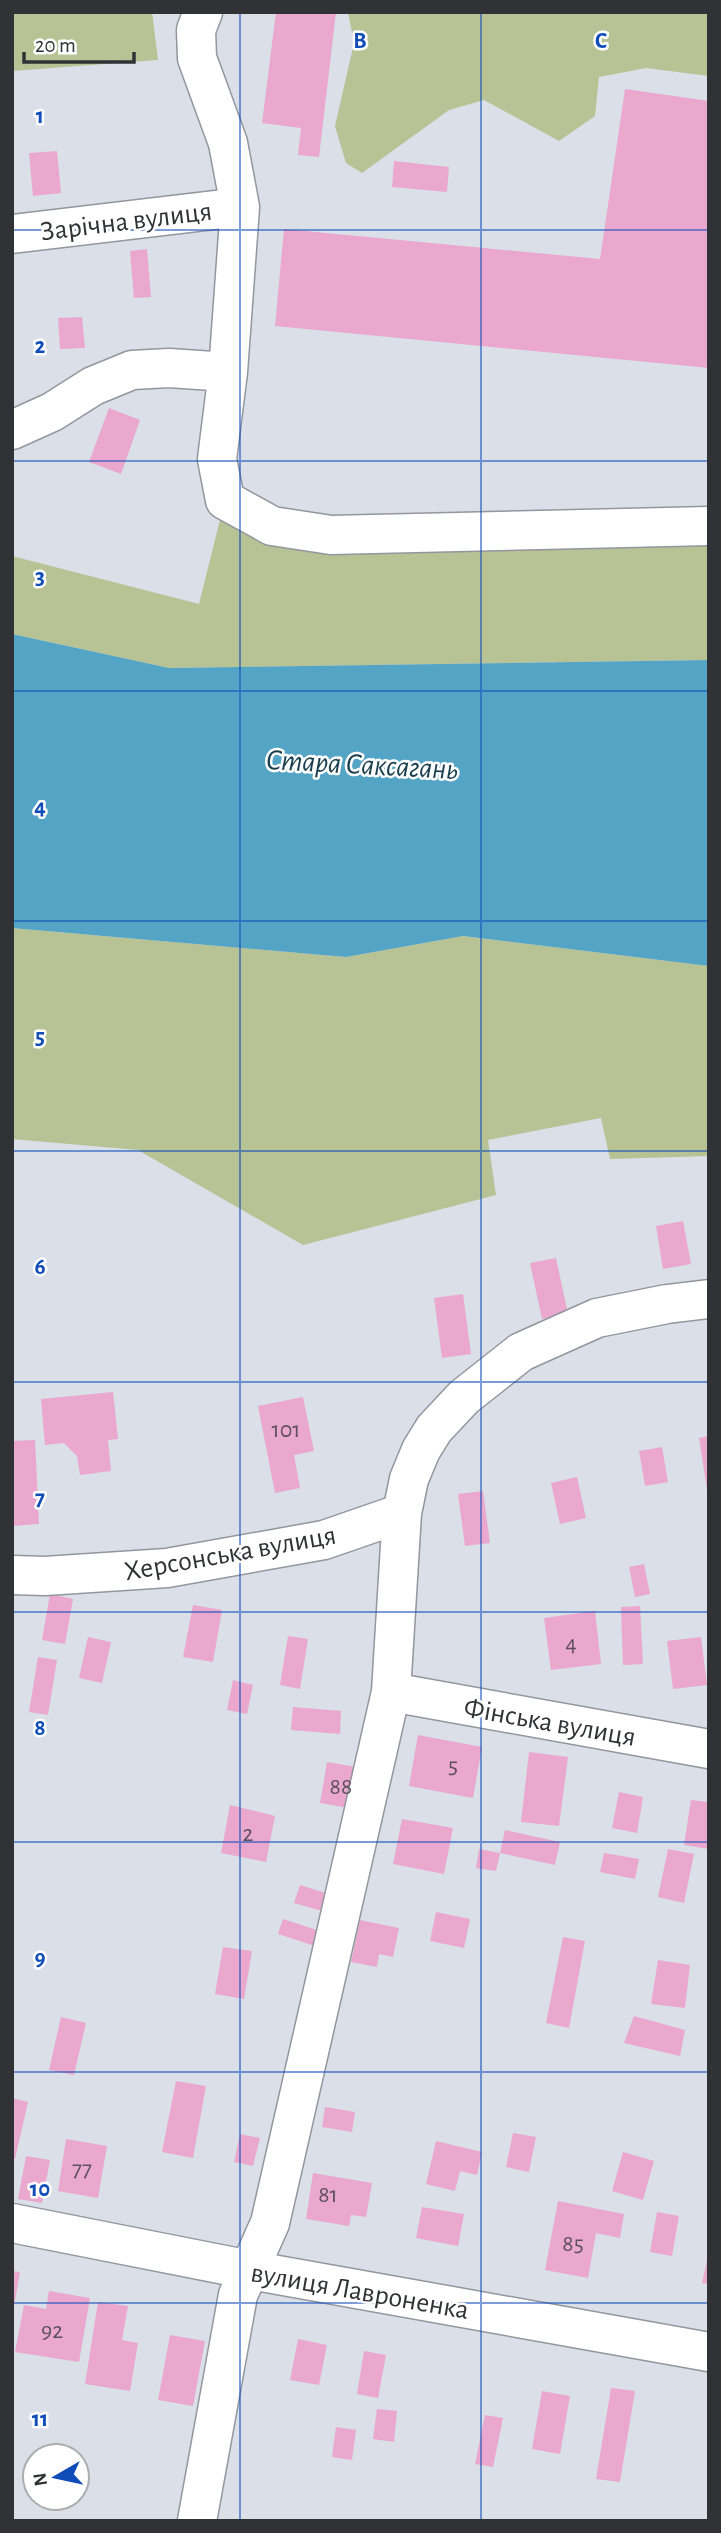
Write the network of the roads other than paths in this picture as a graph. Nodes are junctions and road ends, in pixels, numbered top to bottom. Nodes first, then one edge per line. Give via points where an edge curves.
1 (203, 12) edge
2 (240, 206) junction
3 (12, 234) edge
4 (228, 372) junction
5 (12, 430) edge
6 (709, 526) edge
7 (709, 1299) edge
8 (405, 1496) junction
9 (12, 1575) edge
10 (391, 1692) junction
11 (709, 1749) edge
12 (12, 2223) edge
13 (250, 2270) junction
14 (709, 2352) edge
15 (197, 2521) edge

1 - 2 street via 195,30 197,58 228,143
2 - 3 street, Зарічна вулиця
2 - 4 street
4 - 5 street via 132,370
4 - 6 street via 217,459 225,500 272,526 331,535
7 - 8 street via 597,1318 521,1352 464,1397 435,1429 421,1450
8 - 9 street, Херсонська вулиця via 324,1540 167,1568
8 - 10 street
10 - 11 street, Фінська вулиця
10 - 13 street via 270,2223
12 - 13 street, вулиця Лавроненка
13 - 14 street, вулиця Лавроненка
13 - 15 street via 238,2295

